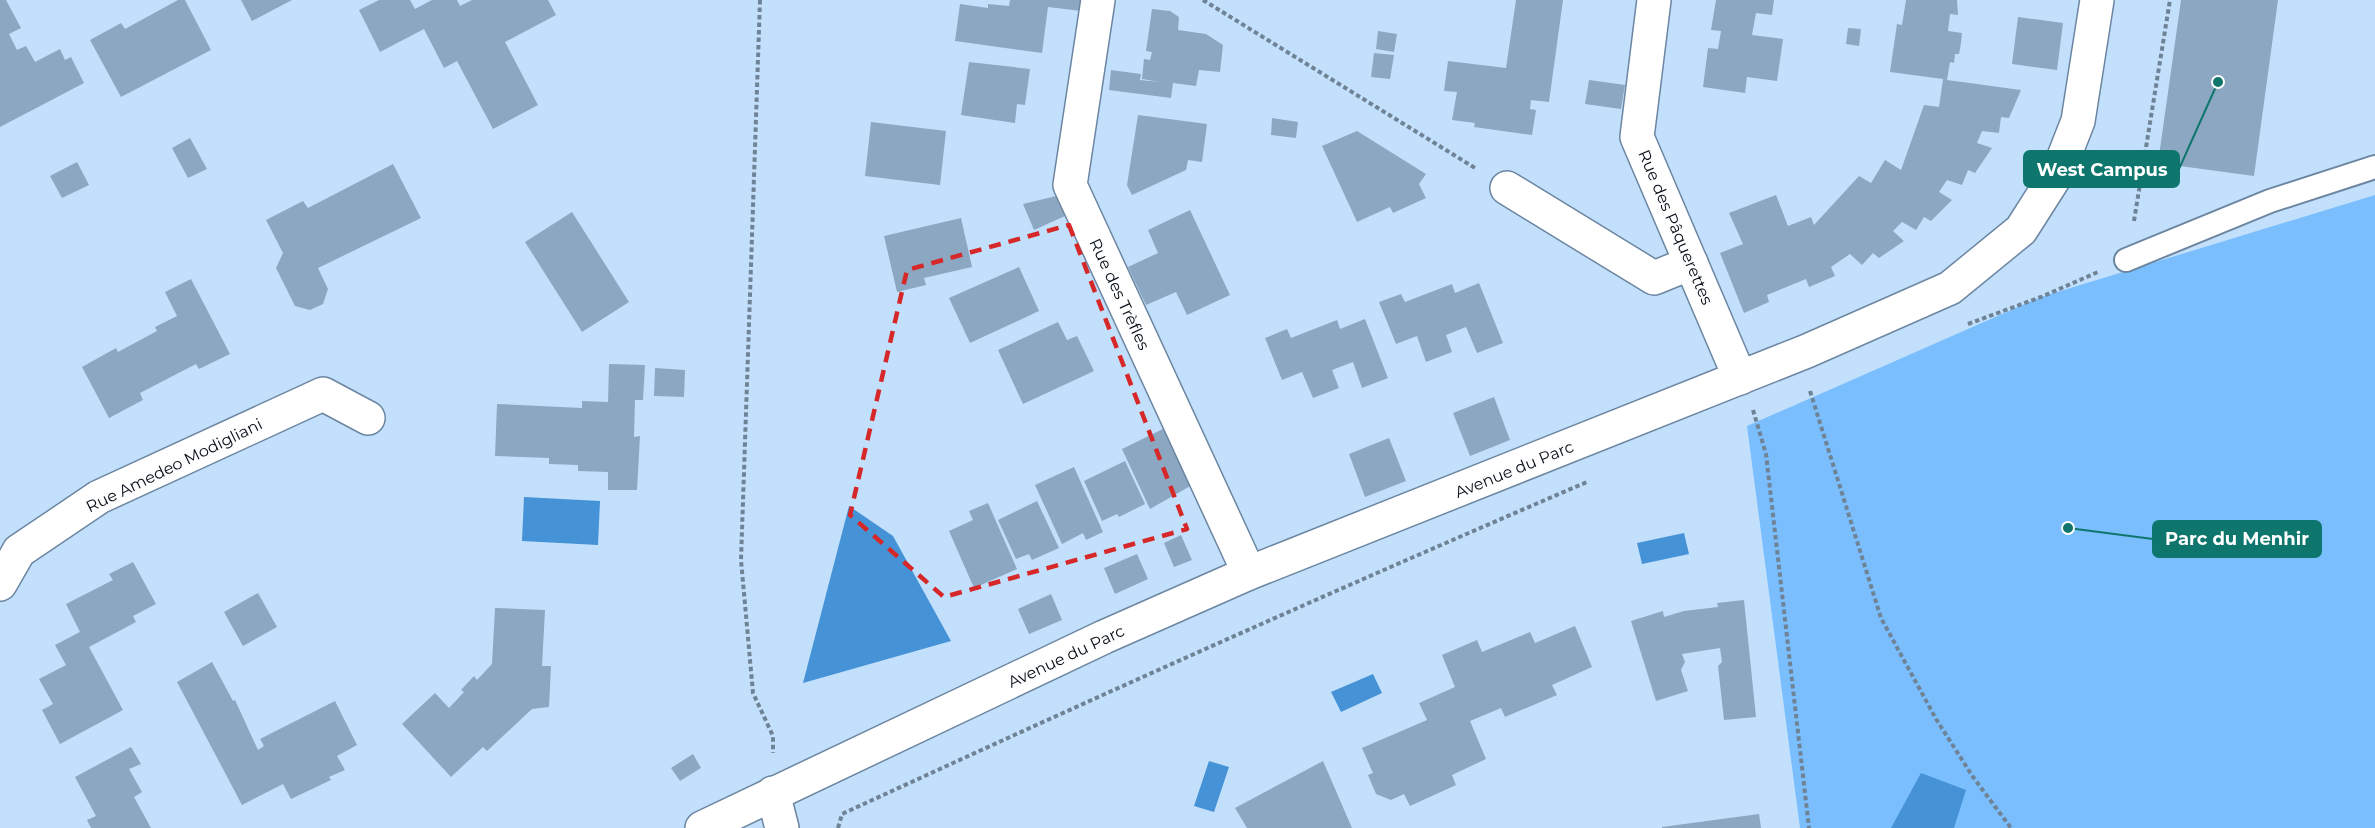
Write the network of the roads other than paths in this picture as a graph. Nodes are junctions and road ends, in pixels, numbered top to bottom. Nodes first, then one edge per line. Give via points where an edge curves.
1 (1098, 0) edge
2 (1654, 0) edge
3 (2097, 0) edge
4 (2375, 167) edge
5 (1507, 188) road end
6 (2126, 260) dead end
7 (1691, 263) junction
8 (1740, 378) junction
9 (368, 418) dead end
10 (1249, 573) junction
11 (0, 584) edge
12 (773, 793) junction
13 (702, 828) edge
14 (782, 828) edge

1 - 10 street, Rue des Trèfles via 1070,185
2 - 7 street, Rue des Pâquerettes via 1637,137
3 - 8 street, Avenue du Parc via 2078,121 2058,172 2021,230 1950,288
4 - 6 lane via 2270,201
5 - 7 street via 1653,278
7 - 8 street, Rue des Pâquerettes
8 - 10 street, Avenue du Parc
9 - 11 street, Rue Amedeo Modigliani via 323,394 99,497 19,551
10 - 12 street, Avenue du Parc
12 - 13 street, Avenue du Parc
12 - 14 street

